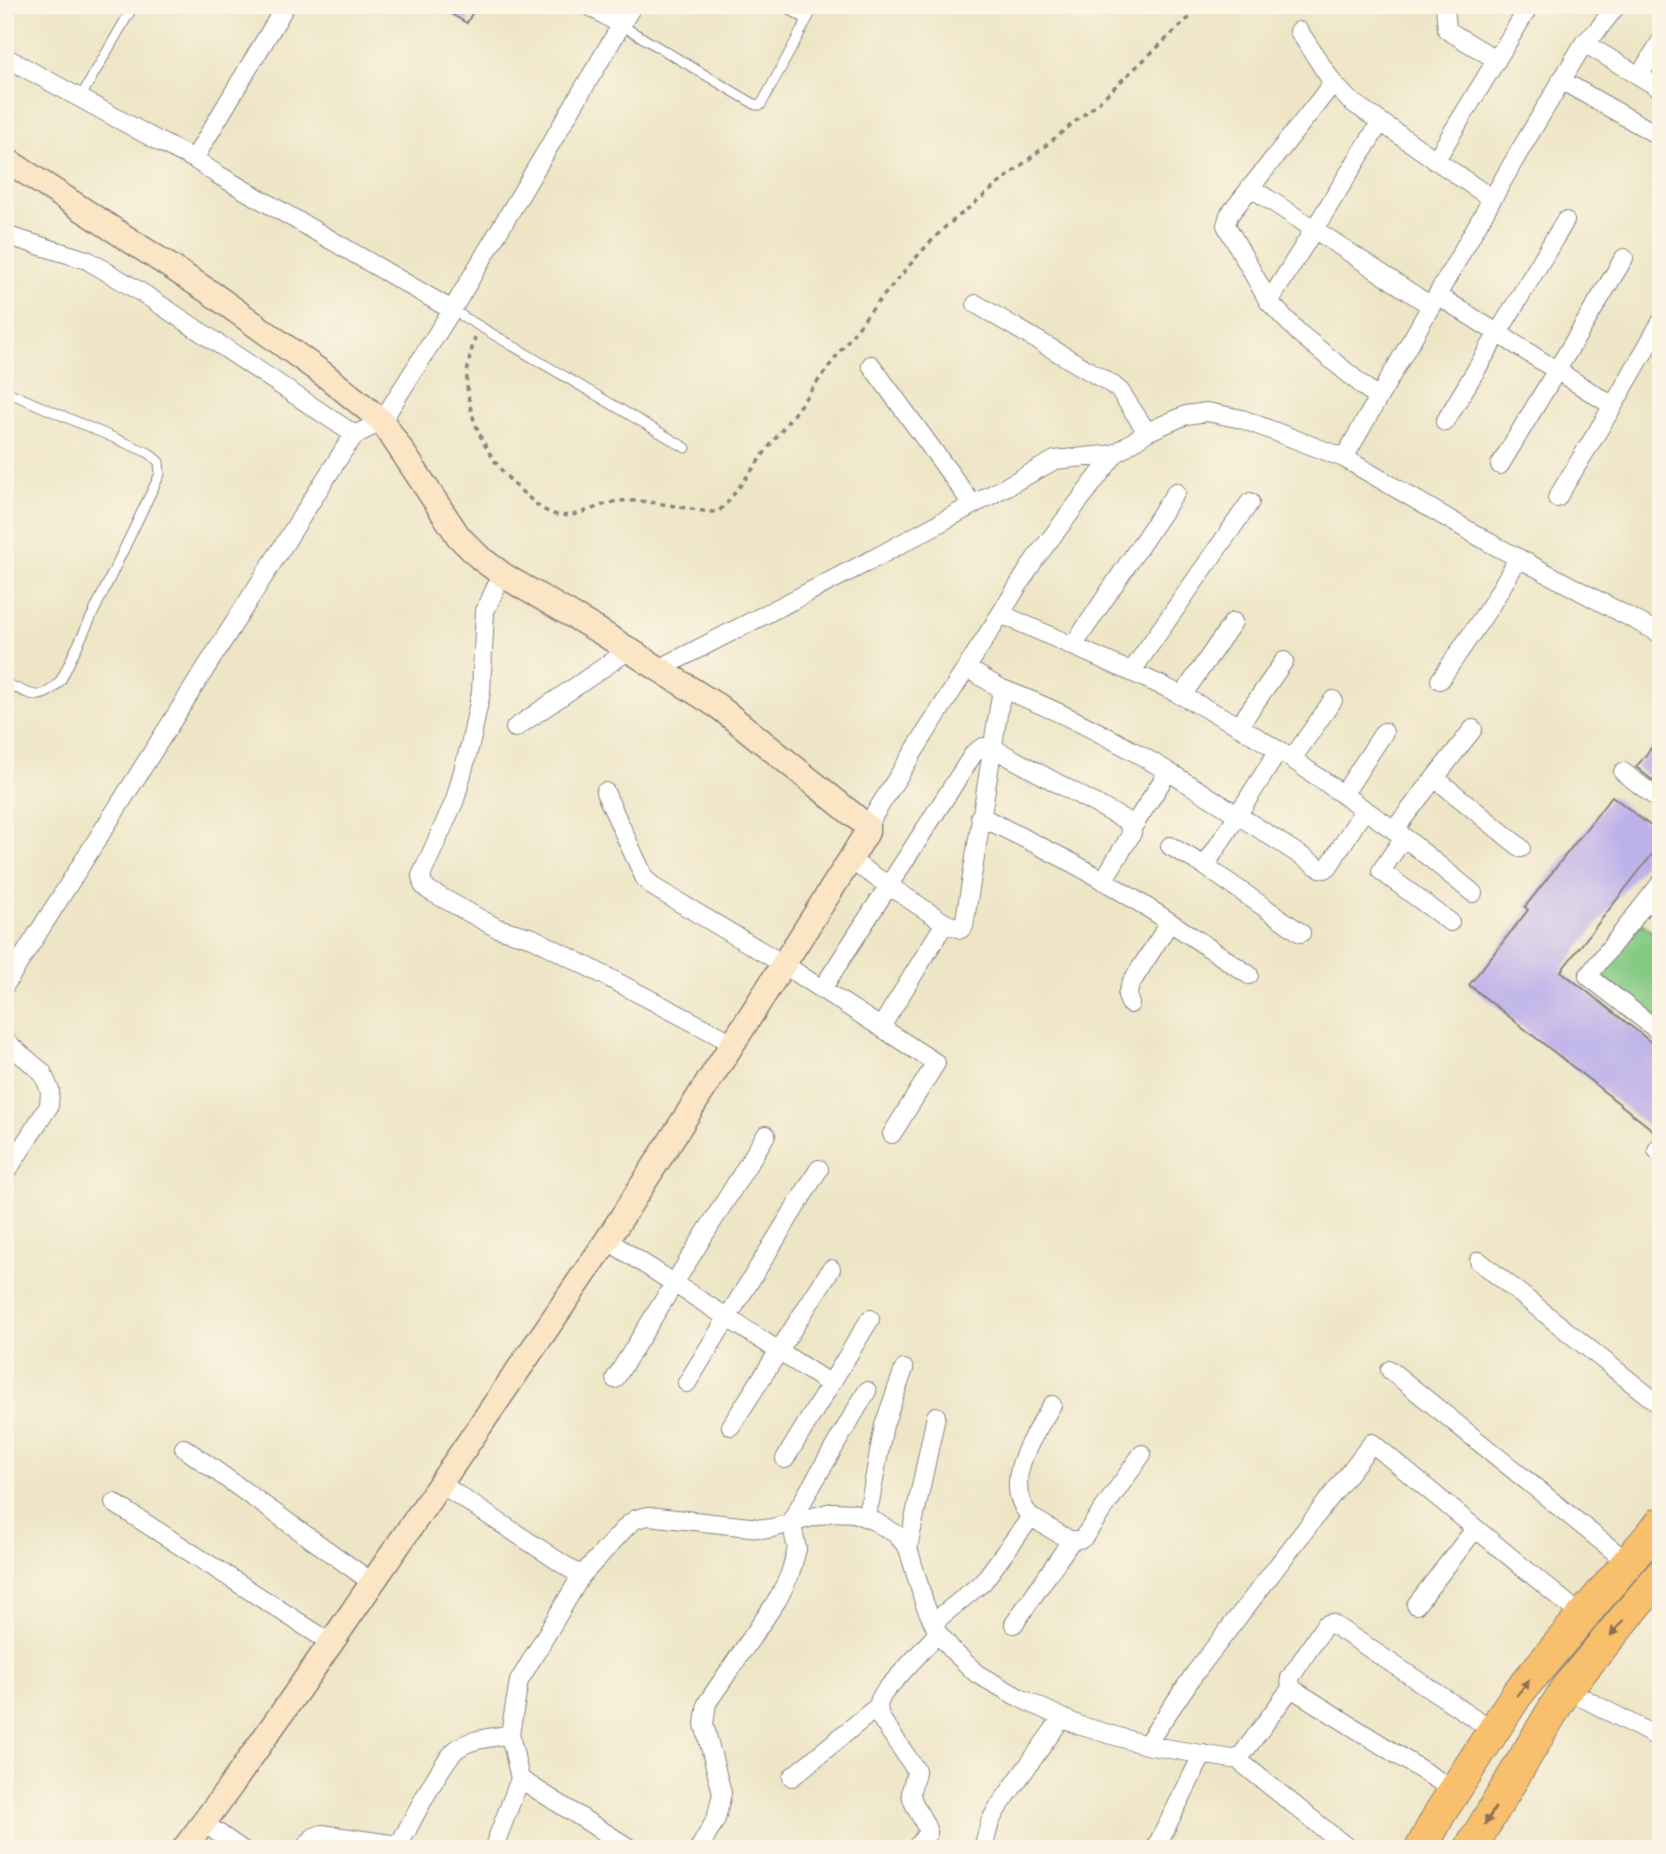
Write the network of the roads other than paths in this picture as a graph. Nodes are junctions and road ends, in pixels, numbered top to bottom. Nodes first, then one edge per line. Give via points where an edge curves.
1 (134, 5) edge
2 (286, 5) edge
3 (588, 5) edge
4 (633, 5) edge
5 (783, 5) edge
6 (815, 5) edge
7 (1445, 5) edge
8 (1530, 5) edge
9 (1618, 5) edge
10 (807, 20) junction
11 (621, 25) junction
12 (1299, 31) dead end
13 (1661, 41) edge
14 (1584, 43) junction
15 (5, 57) edge
16 (1497, 60) junction
17 (1639, 76) junction
18 (1561, 80) junction
19 (1333, 83) junction
20 (1661, 89) edge
21 (80, 98) junction
22 (1380, 123) junction
23 (1661, 137) edge
24 (5, 159) edge
25 (194, 159) junction
26 (1435, 161) junction
27 (1250, 187) junction
28 (1492, 199) junction
29 (1565, 221) dead end
30 (1314, 229) junction
31 (5, 235) edge
32 (1624, 258) dead end
33 (1434, 300) junction
34 (1269, 302) junction
35 (976, 304) dead end
36 (452, 310) junction
37 (1661, 322) edge
38 (1498, 333) junction
39 (871, 365) dead end
40 (1557, 371) junction
41 (5, 391) edge
42 (1378, 398) junction
43 (1613, 406) junction
44 (382, 421) junction
45 (1445, 422) dead end
46 (1147, 432) junction
47 (355, 435) junction
48 (686, 447) dead end
49 (1115, 454) junction
50 (1344, 458) junction
51 (1500, 465) dead end
52 (1176, 492) dead end
53 (1557, 498) dead end
54 (1250, 502) dead end
55 (973, 505) junction
56 (1518, 559) junction
57 (502, 574) junction
58 (1001, 614) junction
59 (1233, 622) dead end
60 (1661, 634) edge
61 (1073, 646) junction
62 (629, 650) junction
63 (1284, 661) dead end
64 (659, 669) junction
65 (968, 669) junction
66 (1131, 672) junction
67 (1440, 680) dead end
68 (5, 683) edge
69 (1002, 689) junction
70 (1182, 696) junction
71 (1333, 700) dead end
72 (1239, 726) junction
73 (516, 728) dead end
74 (1473, 729) dead end
75 (1384, 732) dead end
76 (991, 747) junction
77 (1285, 755) junction
78 (1168, 772) junction
79 (1623, 772) dead end
80 (1435, 778) junction
81 (605, 792) dead end
82 (1343, 795) junction
83 (1661, 801) edge
84 (1364, 810) junction
85 (980, 816) junction
86 (1237, 816) junction
87 (867, 826) junction
88 (1132, 828) junction
89 (1399, 834) junction
90 (1170, 846) dead end
91 (1521, 848) dead end
92 (850, 860) junction
93 (1205, 866) junction
94 (1103, 881) junction
95 (1661, 883) edge
96 (887, 885) junction
97 (1472, 893) dead end
98 (1170, 922) junction
99 (1450, 922) dead end
100 (945, 923) junction
101 (1301, 933) dead end
102 (783, 964) junction
103 (1249, 975) dead end
104 (5, 985) edge
105 (822, 989) junction
106 (1130, 1004) dead end
107 (881, 1027) junction
108 (1661, 1033) edge
109 (5, 1041) edge
110 (733, 1043) junction
111 (766, 1135) dead end
112 (892, 1135) dead end
113 (1661, 1145) edge
114 (1661, 1153) edge
115 (819, 1169) dead end
116 (5, 1174) edge
117 (607, 1240) junction
118 (1479, 1261) dead end
119 (831, 1269) dead end
120 (674, 1283) junction
121 (727, 1318) junction
122 (870, 1319) dead end
123 (778, 1350) junction
124 (904, 1368) dead end
125 (1390, 1370) dead end
126 (615, 1378) dead end
127 (687, 1383) dead end
128 (830, 1384) junction
129 (867, 1391) dead end
130 (1052, 1405) dead end
131 (1661, 1406) edge
132 (936, 1416) dead end
133 (731, 1426) dead end
134 (184, 1448) dead end
135 (1142, 1454) dead end
136 (785, 1459) dead end
137 (441, 1484) junction
138 (114, 1503) dead end
139 (864, 1517) junction
140 (1031, 1517) junction
141 (791, 1521) junction
142 (1661, 1522) edge
143 (1475, 1529) junction
144 (1071, 1541) junction
145 (908, 1548) junction
146 (1626, 1561) junction
147 (581, 1576) junction
148 (1661, 1576) edge
149 (373, 1583) junction
150 (1416, 1605) dead end
151 (1582, 1616) junction
152 (1014, 1625) dead end
153 (936, 1627) junction
154 (331, 1643) junction
155 (1291, 1688) junction
156 (1566, 1689) junction
157 (877, 1707) junction
158 (1062, 1718) junction
159 (1494, 1731) junction
160 (510, 1734) junction
161 (1661, 1739) edge
162 (1146, 1745) junction
163 (1203, 1754) junction
164 (1238, 1760) junction
165 (792, 1777) dead end
166 (520, 1779) junction
167 (1455, 1791) junction
168 (204, 1823) junction
169 (184, 1849) edge
170 (242, 1849) edge
171 (304, 1849) edge
172 (494, 1849) edge
173 (631, 1849) edge
174 (699, 1849) edge
175 (915, 1849) edge
176 (983, 1849) edge
177 (1155, 1849) edge
178 (1349, 1849) edge
179 (1421, 1849) edge
180 (1470, 1849) edge

1 - 21 lane
2 - 25 street
3 - 11 street
4 - 11 street
5 - 10 lane
6 - 10 lane
7 - 16 street via 1447,30
8 - 16 street
9 - 14 street
10 - 11 lane via 761,105
11 - 36 street
12 - 19 street
13 - 17 street
14 - 17 street
14 - 18 street
15 - 21 street
16 - 26 street
17 - 20 street
18 - 23 street
18 - 28 street
19 - 22 street
19 - 27 street
21 - 25 street
22 - 26 street
22 - 30 street
24 - 44 street via 214,295
25 - 36 street
26 - 28 street
27 - 30 street
27 - 34 street via 1228,215 1226,225
28 - 33 street
29 - 38 street
30 - 33 street
30 - 34 street
31 - 47 street via 87,260
32 - 40 street
33 - 38 street
33 - 42 street
34 - 42 street
35 - 46 street via 1113,385
36 - 44 street
36 - 48 lane
37 - 43 street
38 - 40 street
38 - 45 street
39 - 55 street
40 - 43 street
40 - 51 street
41 - 68 lane via 149,453 159,462 160,474 61,680 50,692 37,696
42 - 50 street
43 - 53 street
44 - 47 street
44 - 57 street via 459,537
46 - 49 street
46 - 50 street via 1186,415 1207,412 1242,419
47 - 104 street
49 - 55 street via 1055,460
49 - 58 street via 1035,559
50 - 56 street
52 - 61 street
54 - 66 street
55 - 64 street
56 - 60 street
56 - 67 street
57 - 62 street
57 - 110 street via 485,611 481,692 471,741 455,800 421,876 423,885 497,928 533,937
58 - 61 street
58 - 65 street
59 - 70 street
61 - 66 street
62 - 64 street
62 - 73 street
63 - 72 street
64 - 87 street via 719,708
65 - 69 street
65 - 87 street
66 - 70 street
69 - 76 street
69 - 78 street via 1047,706
70 - 72 street
71 - 77 street
72 - 77 street
74 - 80 street
75 - 82 street
76 - 85 street
76 - 88 street via 1127,821
76 - 96 street via 974,753
77 - 82 street
77 - 86 street
78 - 86 street
78 - 88 street
79 - 83 street
80 - 89 street
80 - 91 street
81 - 102 street via 645,879
82 - 84 street
84 - 86 street via 1325,869
84 - 89 street
85 - 94 street
85 - 100 street via 964,926 957,929
86 - 93 street
87 - 92 street
88 - 94 street
89 - 97 street
89 - 99 street via 1381,871
90 - 93 street
92 - 96 street
92 - 102 street
93 - 101 street
94 - 98 street
95 - 108 street via 1588,976
96 - 100 street
96 - 105 street
98 - 103 street
98 - 106 street via 1131,983
100 - 107 street
102 - 105 street
102 - 110 street
105 - 107 street
107 - 112 street via 936,1063
109 - 116 street via 42,1072 50,1090 49,1106
110 - 117 street
111 - 120 street
113 - 114 street via 1657,1150
115 - 121 street
117 - 120 street
117 - 137 street
118 - 131 street
119 - 123 street
120 - 121 street
120 - 126 street
121 - 123 street
121 - 127 street
122 - 128 street
123 - 128 street
123 - 133 street
124 - 139 street via 884,1425
125 - 146 street
128 - 136 street
129 - 141 street
130 - 140 street via 1019,1466 1018,1489
132 - 145 street
134 - 149 street
135 - 144 street via 1083,1538
137 - 147 street
137 - 149 street
138 - 154 street
139 - 141 street via 832,1512
139 - 145 street via 896,1534
140 - 144 street
140 - 153 street via 983,1582
141 - 147 street via 768,1529 648,1516 636,1519
141 - 174 street via 797,1549 790,1574 707,1703 704,1724 722,1793 716,1819
142 - 146 highway
143 - 150 street
143 - 151 street
143 - 162 street via 1370,1444 1195,1673
144 - 152 street
145 - 153 street
146 - 151 highway
147 - 160 street via 519,1681
148 -> 156 highway
149 - 154 street
159 -> 151 highway via 1517,1694
153 - 157 street
153 - 158 street via 977,1674
154 - 168 street
155 - 159 street via 1290,1678 1325,1625 1331,1623
155 - 164 street
155 - 167 street
156 - 161 street
156 -> 180 highway
157 - 165 street
157 - 175 street via 916,1770 912,1797 928,1833
158 - 162 street
158 - 176 street via 989,1822
159 - 167 highway
160 - 166 street
160 - 171 street via 457,1749 397,1845 322,1834
162 - 163 street
163 - 164 street
163 - 177 street
164 - 178 street
166 - 172 street
166 - 173 street
167 - 179 highway
168 - 169 street
168 - 170 street

